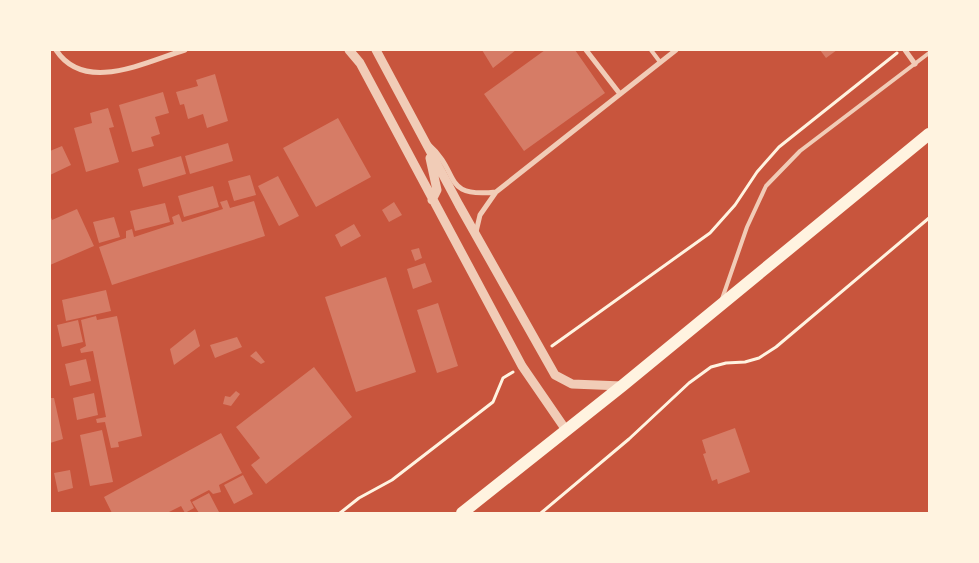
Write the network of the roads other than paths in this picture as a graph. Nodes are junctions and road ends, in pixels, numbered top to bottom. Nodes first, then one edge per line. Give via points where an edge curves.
1 (56, 50) edge
2 (185, 50) edge
3 (349, 50) edge
4 (376, 50) edge
5 (586, 50) edge
6 (651, 50) edge
7 (676, 50) edge
8 (905, 50) edge
9 (929, 53) edge
10 (660, 62) junction
11 (915, 64) junction
12 (620, 94) junction
13 (929, 134) edge
14 (426, 143) junction
15 (496, 192) junction
16 (432, 200) junction
17 (476, 233) junction
18 (720, 306) junction
19 (622, 386) junction
20 (566, 430) junction
21 (462, 513) edge

1 - 2 street via 75,68 93,73 117,71
3 - 16 street via 360,63
4 - 14 street
5 - 12 street
6 - 10 lane
7 - 10 street
8 - 11 street
9 - 11 lane
10 - 12 street
11 - 18 lane via 800,151 766,186 747,227
12 - 15 street
13 - 18 main road
14 - 15 street via 439,153 461,189 471,194
14 - 16 street via 437,190
14 - 17 street
15 - 17 street via 480,214
16 - 20 street via 522,366
17 - 19 street via 556,375 564,381 585,386
18 - 19 main road
19 - 20 main road
20 - 21 main road

